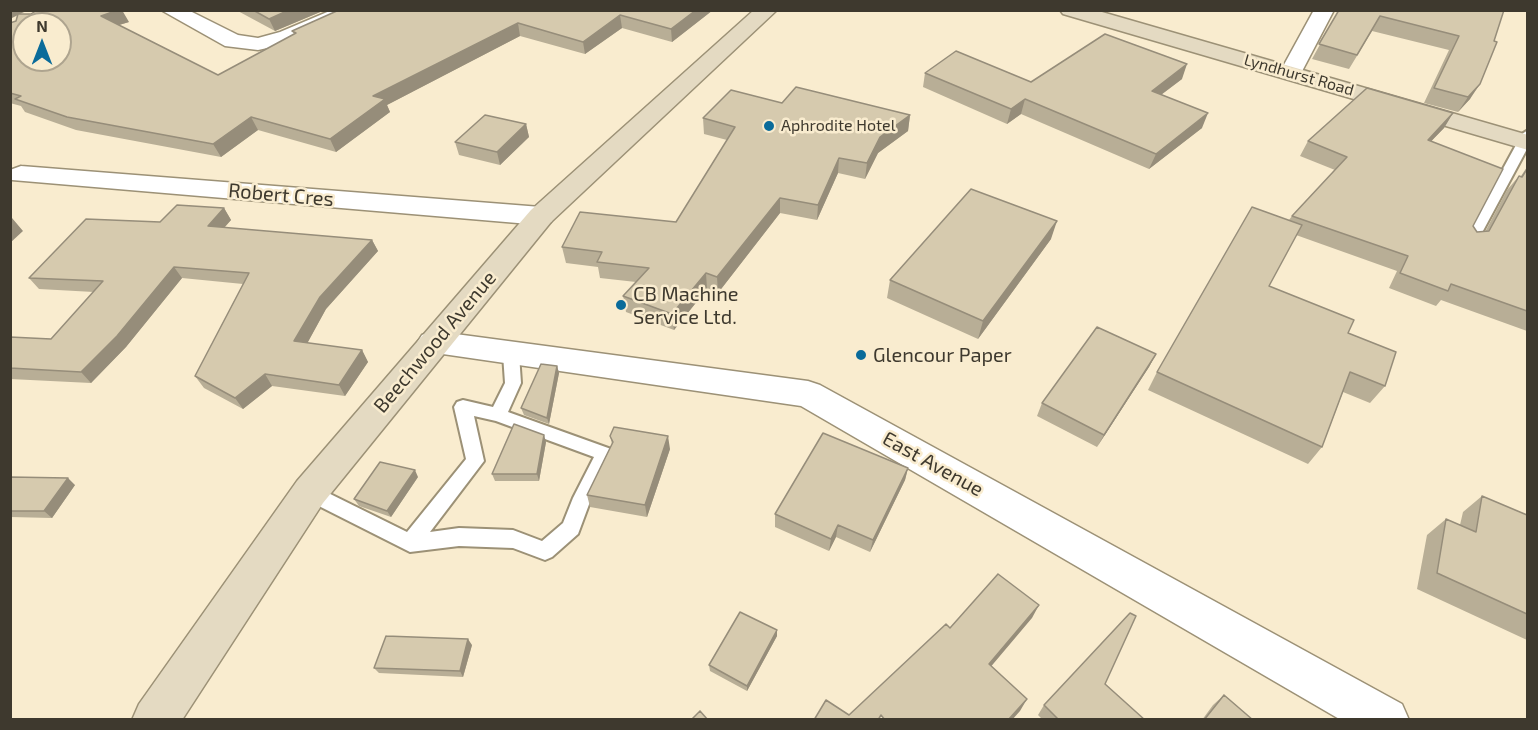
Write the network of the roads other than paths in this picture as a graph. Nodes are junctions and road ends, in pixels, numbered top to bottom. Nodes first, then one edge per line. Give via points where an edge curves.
1 (171, 10) edge
2 (351, 10) edge
3 (767, 10) edge
4 (1070, 10) edge
5 (1324, 10) edge
6 (1100, 14) edge
7 (1291, 72) junction
8 (1526, 140) edge
9 (21, 174) dead end
10 (541, 216) junction
11 (1470, 242) edge
12 (433, 343) junction
13 (511, 354) junction
14 (498, 415) junction
15 (310, 492) junction
16 (410, 543) junction
17 (155, 720) edge
18 (1386, 720) edge

1 - 2 street via 232,41 258,44 287,37
3 - 10 street, Beechwood Avenue
4 - 6 street, Lyndhurst Road
5 - 7 street
6 - 7 street, Lyndhurst Road
7 - 8 street, Lyndhurst Road
8 - 11 lane
9 - 10 street, Robert Cres
10 - 12 street, Beechwood Avenue
12 - 13 street, East Avenue
12 - 15 street, Beechwood Avenue
13 - 14 lane via 513,384
13 - 18 street, East Avenue via 808,394
14 - 16 lane via 463,406 475,461
14 - 16 lane via 605,454 582,498 572,528 544,551 513,539 459,537
15 - 16 lane
15 - 17 street, Beechwood Avenue

